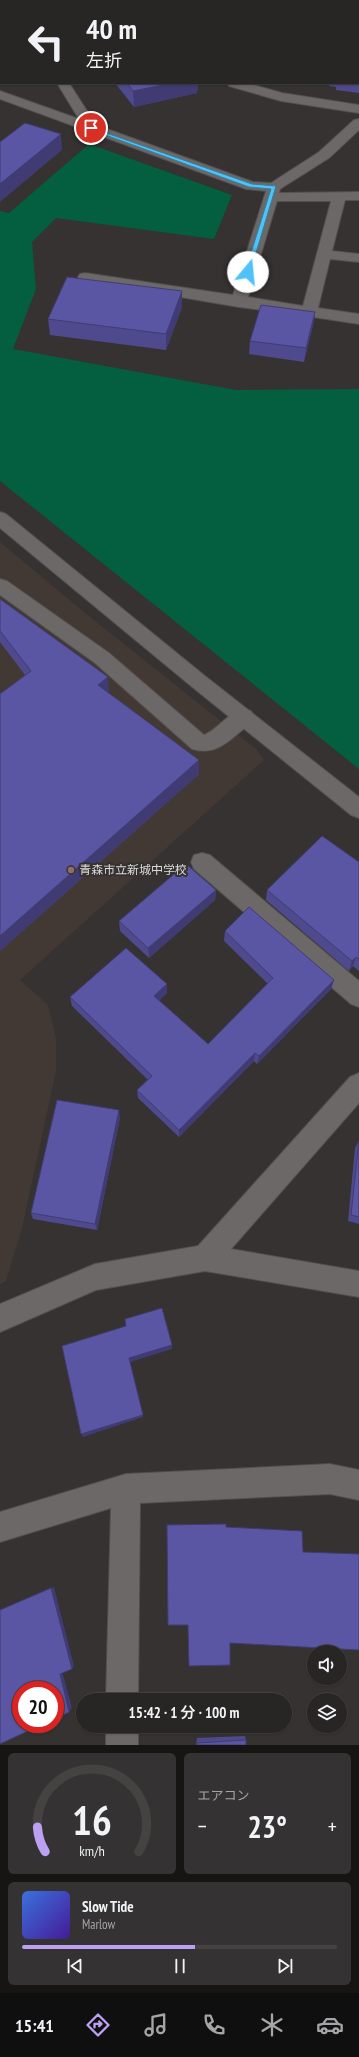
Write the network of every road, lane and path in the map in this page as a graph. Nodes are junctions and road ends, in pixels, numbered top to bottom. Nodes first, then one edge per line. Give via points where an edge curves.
1 (64, 84) edge
2 (237, 84) edge
3 (0, 95) edge
4 (359, 110) edge
5 (359, 123) edge
6 (91, 128) junction
7 (272, 192) junction
8 (359, 196) edge
9 (339, 197) junction
10 (324, 254) junction
11 (359, 258) edge
12 (85, 277) dead end
13 (239, 302) junction
14 (308, 313) junction
15 (359, 319) edge
16 (0, 518) edge
17 (0, 586) edge
18 (244, 717) junction
19 (359, 809) edge
20 (202, 862) dead end
21 (359, 996) edge
22 (359, 1085) edge
23 (205, 1258) junction
24 (359, 1284) edge
25 (0, 1318) edge
26 (359, 1485) edge
27 (126, 1489) junction
28 (0, 1527) edge
29 (122, 1693) edge
30 (122, 1733) edge
31 (122, 1745) edge

1 - 6 street
2 - 4 street via 281,96
3 - 6 street
5 - 7 street via 324,155
6 - 7 street
7 - 9 street
7 - 13 street
8 - 9 street
9 - 10 street
10 - 11 street
10 - 14 street
12 - 13 street
13 - 14 street
14 - 15 street
16 - 18 street
17 - 18 street via 102,658 199,743 209,744
18 - 19 street
20 - 21 street
22 - 23 street
23 - 24 street
23 - 25 street via 95,1277
26 - 27 street via 330,1479
27 - 28 street
27 - 29 street
30 - 31 street

